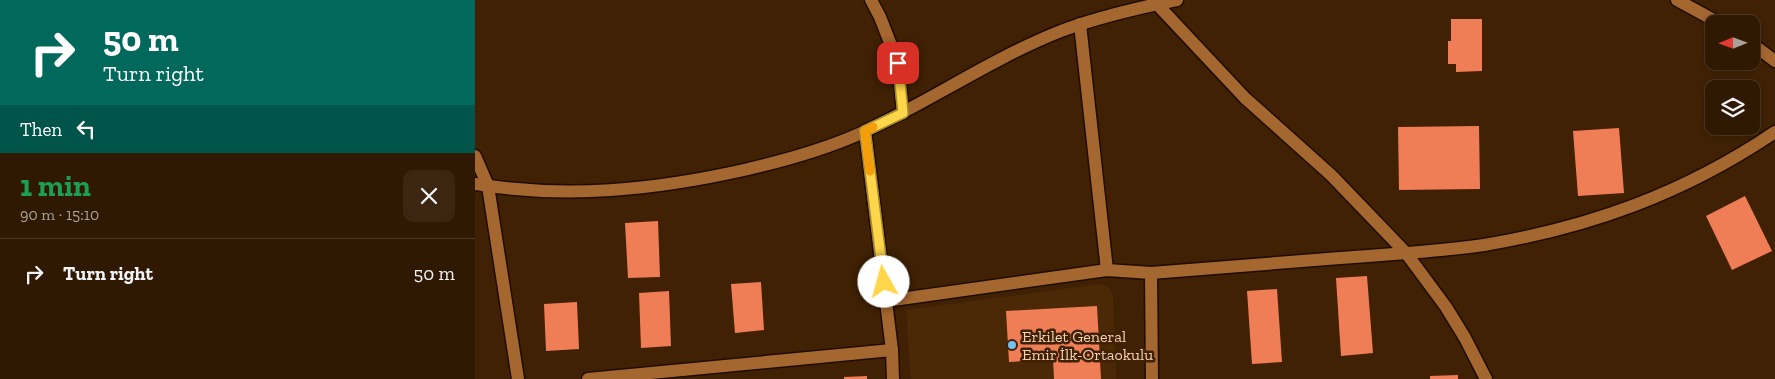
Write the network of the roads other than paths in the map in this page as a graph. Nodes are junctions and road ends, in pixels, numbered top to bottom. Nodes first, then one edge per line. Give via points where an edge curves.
1 (871, 0) edge
2 (1177, 0) edge
3 (1677, 0) edge
4 (1155, 2) edge
5 (1705, 15) edge
6 (1080, 24) junction
7 (1760, 50) edge
8 (1775, 61) edge
9 (903, 113) junction
10 (865, 131) junction
11 (1775, 132) edge
12 (475, 156) edge
13 (475, 184) edge
14 (488, 186) junction
15 (1406, 253) junction
16 (1107, 270) junction
17 (1151, 274) junction
18 (886, 301) junction
19 (892, 350) junction
20 (518, 379) edge
21 (588, 379) edge
22 (893, 379) edge
23 (1152, 379) edge
24 (1486, 379) edge

1 - 9 street via 898,63
2 - 4 street
3 - 5 street
4 - 6 street
4 - 15 street via 1245,98 1331,175
6 - 9 street via 941,90
6 - 16 street
7 - 8 street
9 - 10 street
10 - 14 street via 761,166 654,187 575,192
10 - 18 street
11 - 15 street via 1746,152 1681,187 1601,217 1502,241
12 - 14 street
13 - 14 street
14 - 20 street
15 - 17 street
15 - 24 street via 1446,307
16 - 17 street
16 - 18 street
17 - 23 street
18 - 19 street
19 - 21 street
19 - 22 street

